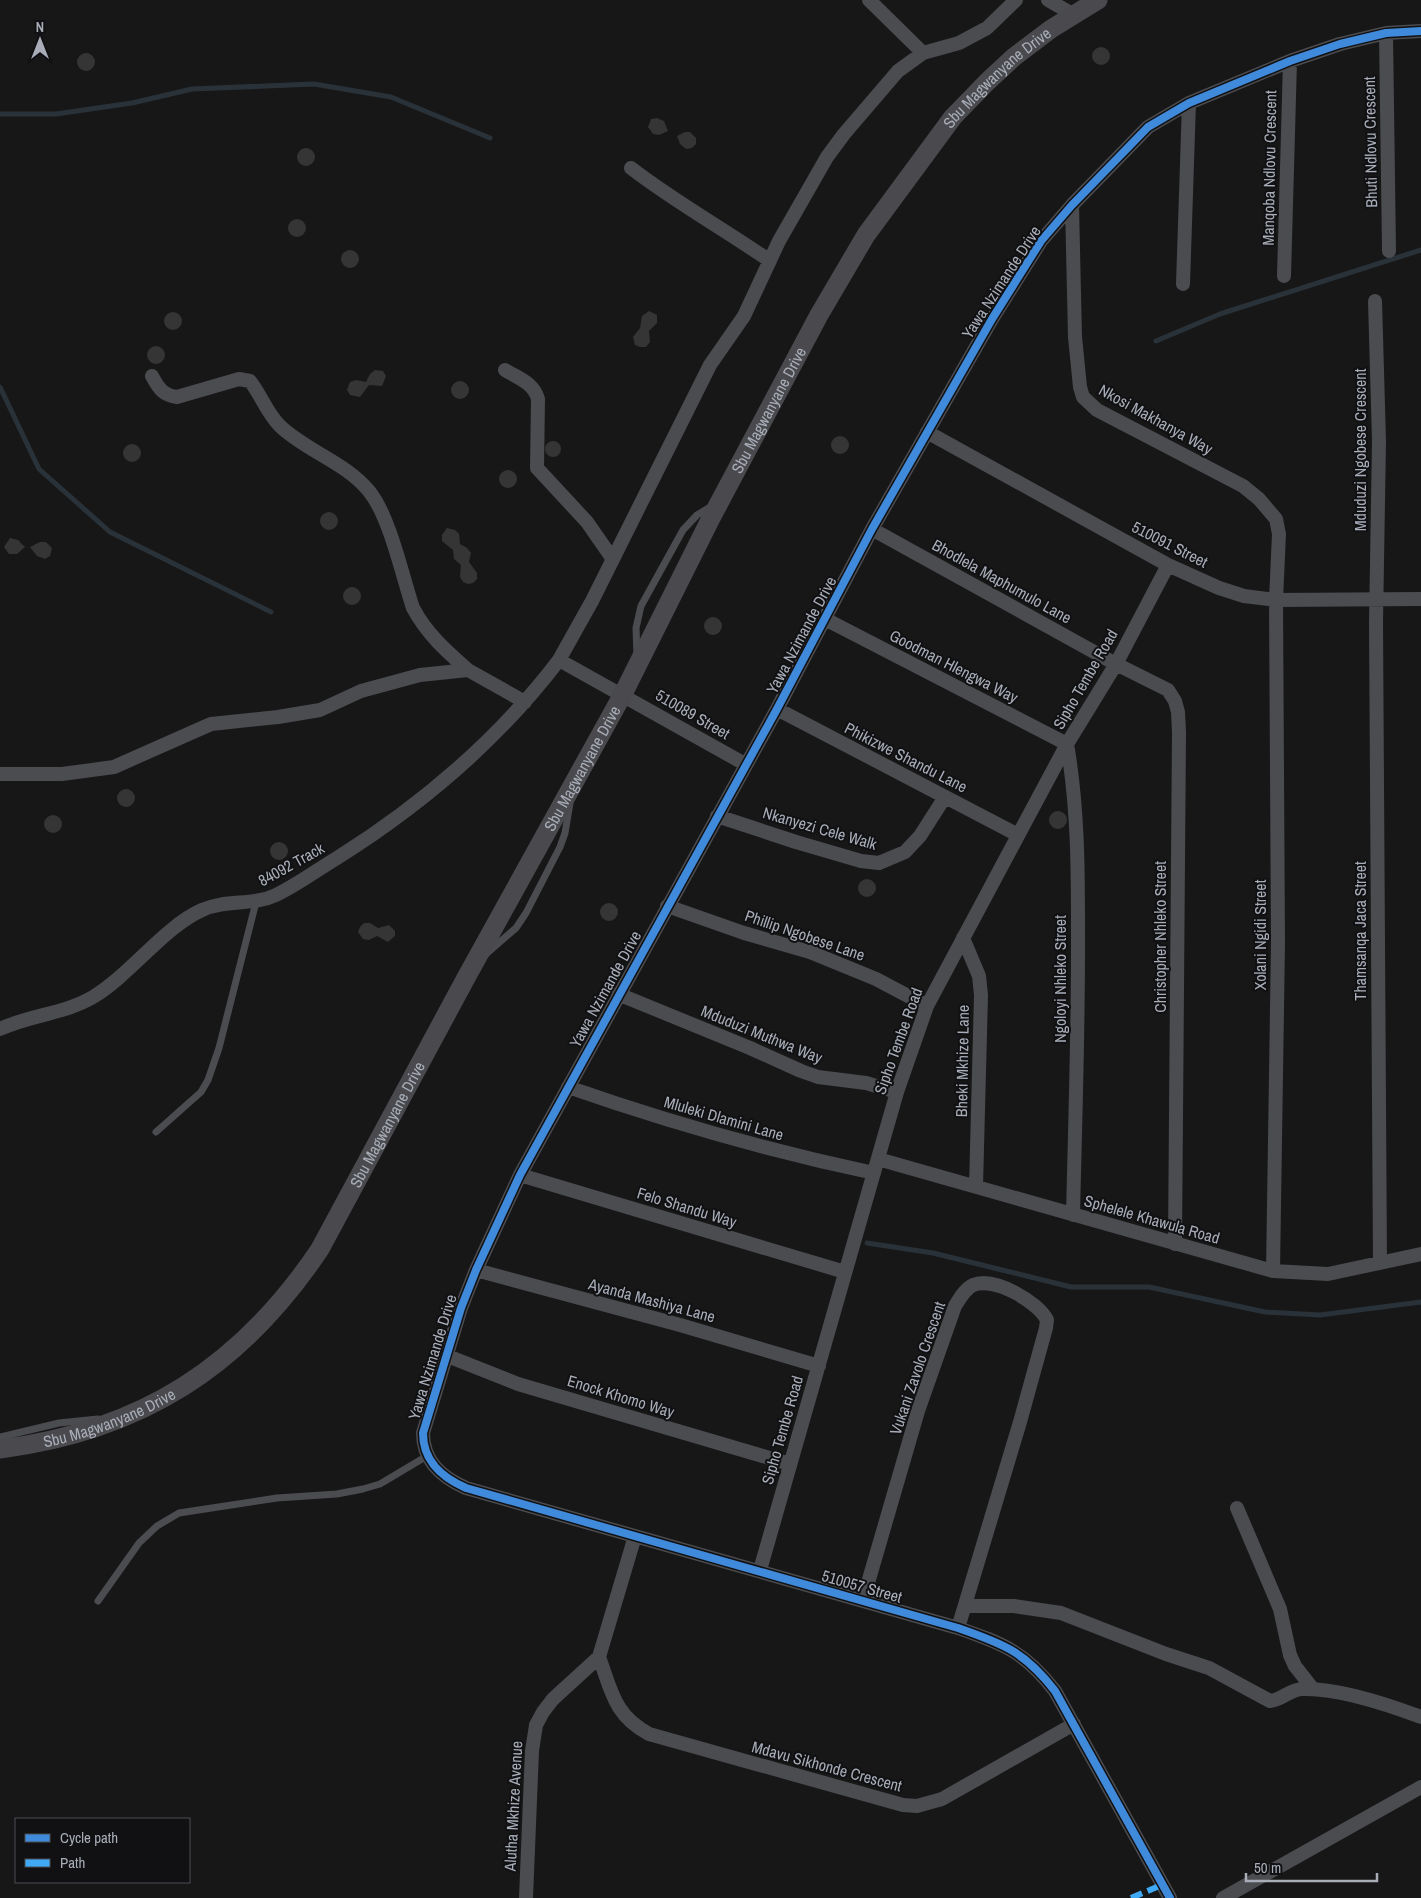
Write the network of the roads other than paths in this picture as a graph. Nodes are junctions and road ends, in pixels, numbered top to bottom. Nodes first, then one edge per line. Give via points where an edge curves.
1 (869, 0) edge
2 (1016, 0) edge
3 (1048, 0) edge
4 (1098, 0) edge
5 (1074, 15) junction
6 (1421, 30) edge
7 (1386, 33) junction
8 (923, 53) junction
9 (1290, 61) junction
10 (1189, 103) junction
11 (631, 168) dead end
12 (1072, 205) junction
13 (1389, 251) dead end
14 (770, 261) junction
15 (1284, 276) dead end
16 (1183, 284) dead end
17 (1375, 301) dead end
18 (504, 370) dead end
19 (152, 376) dead end
20 (927, 432) junction
21 (872, 529) junction
22 (612, 558) junction
23 (1168, 564) junction
24 (1377, 599) junction
25 (1421, 599) edge
26 (1276, 600) junction
27 (825, 619) junction
28 (559, 660) junction
29 (1116, 664) junction
30 (468, 670) junction
31 (623, 694) junction
32 (525, 702) junction
33 (777, 710) junction
34 (1067, 744) junction
35 (745, 764) junction
36 (0, 774) edge
37 (945, 797) junction
38 (718, 816) junction
39 (1018, 835) junction
40 (256, 902) junction
41 (667, 906) junction
42 (963, 938) junction
43 (618, 994) junction
44 (927, 1006) junction
45 (0, 1029) edge
46 (568, 1087) junction
47 (897, 1092) junction
48 (156, 1132) dead end
49 (878, 1159) junction
50 (874, 1174) junction
51 (520, 1175) junction
52 (976, 1187) junction
53 (1073, 1215) junction
54 (1175, 1244) junction
55 (1421, 1254) edge
56 (1380, 1263) junction
57 (476, 1270) junction
58 (1273, 1270) junction
59 (845, 1272) junction
60 (445, 1355) junction
61 (819, 1366) junction
62 (123, 1418) junction
63 (0, 1437) edge
64 (0, 1449) edge
65 (427, 1456) junction
66 (790, 1464) junction
67 (1237, 1508) dead end
68 (635, 1536) junction
69 (760, 1570) junction
70 (98, 1600) dead end
71 (863, 1600) junction
72 (964, 1606) junction
73 (958, 1628) junction
74 (599, 1657) junction
75 (1313, 1690) junction
76 (1421, 1717) edge
77 (1074, 1724) junction
78 (1421, 1787) edge
79 (526, 1898) edge
80 (1170, 1898) edge
81 (1222, 1898) edge

1 - 8 street
2 - 8 street via 987,28 959,43
3 - 5 street
4 - 5 main road, Sbu Magwanyane Drive
5 - 31 main road, Sbu Magwanyane Drive via 1014,57 953,117 866,235 721,500
6 - 7 street, Yawa Nzimande Drive
7 - 9 street, Yawa Nzimande Drive
7 - 13 street, Bhuti Ndlovu Crescent
8 - 14 street, 84092 Track via 898,71 844,134 801,200
9 - 10 street, Yawa Nzimande Drive
9 - 15 street, Manqoba Ndlovu Crescent
10 - 12 street, Yawa Nzimande Drive via 1148,127
10 - 16 street
11 - 14 street
12 - 20 street, Yawa Nzimande Drive via 1031,257
12 - 26 street, Nkosi Makhanya Way via 1075,337 1083,397 1097,410 1243,486 1259,499 1276,520 1279,534
14 - 22 street, 84092 Track via 744,316 710,365
17 - 24 street, Mduduzi Ngobese Crescent
18 - 22 street via 532,386 536,392 537,468 587,522
19 - 30 street via 160,390 177,398 229,381 240,379 250,382 280,426 359,481 379,507 420,622 437,644
20 - 21 street, Yawa Nzimande Drive
20 - 23 street, 510091 Street
21 - 27 street, Yawa Nzimande Drive
21 - 29 street, Bhodlela Maphumulo Lane
22 - 28 street, 84092 Track
23 - 26 street, 510091 Street via 1219,588 1244,596
23 - 29 street, Sipho Tembe Road
24 - 25 street, 510091 Street
24 - 26 street, 510091 Street
24 - 56 street, Thamsanqa Jaca Street
26 - 58 street, Xolani Ngidi Street via 1278,943
27 - 33 street, Yawa Nzimande Drive
27 - 34 street, Goodman Hlengwa Way
28 - 31 street, 510089 Street
28 - 32 street, 84092 Track
29 - 34 street, Sipho Tembe Road
29 - 54 street, Christopher Nhleko Street via 1168,690 1178,712
30 - 32 street
30 - 36 street via 397,680 361,691 320,710 211,724 114,767 62,774
31 - 35 street, 510089 Street
31 - 62 main road, Sbu Magwanyane Drive via 320,1249 298,1283 222,1361 194,1382
32 - 40 street, 84092 Track via 473,756 396,819 296,884
33 - 35 street, Yawa Nzimande Drive
33 - 37 street, Phikizwe Shandu Lane
34 - 39 street, Sipho Tembe Road
34 - 53 street, Ngoloyi Nhleko Street via 1076,814 1078,887
35 - 38 street, Yawa Nzimande Drive
37 - 38 street, Nkanyezi Cele Walk via 920,836 905,852 879,863 852,858
37 - 39 street, Phikizwe Shandu Lane
38 - 41 street, Yawa Nzimande Drive
39 - 42 street, Sipho Tembe Road
40 - 45 street, 84092 Track via 203,909 92,997 67,1009
40 - 48 lane via 220,1048 208,1080 195,1098
41 - 43 street, Yawa Nzimande Drive
41 - 44 street, Phillip Ngobese Lane via 810,952 876,978
42 - 44 street, Sipho Tembe Road
42 - 52 street, Bheki Mkhize Lane via 979,976 981,995
43 - 46 street, Yawa Nzimande Drive
43 - 47 street, Mduduzi Muthwa Way via 818,1077 866,1083
44 - 47 street, Sipho Tembe Road
46 - 50 street, Mluleki Dlamini Lane via 649,1115 793,1156
46 - 51 street, Yawa Nzimande Drive
47 - 49 street, Sipho Tembe Road
49 - 50 street, Sipho Tembe Road
49 - 52 street, Sphelele Khawula Road
50 - 59 street, Sipho Tembe Road
51 - 57 street, Yawa Nzimande Drive
51 - 59 street, Felo Shandu Way
52 - 53 street, Sphelele Khawula Road
53 - 54 street, Sphelele Khawula Road
54 - 58 street, Sphelele Khawula Road
55 - 56 street, Sphelele Khawula Road
56 - 58 street, Sphelele Khawula Road via 1328,1274
57 - 60 street, Yawa Nzimande Drive
57 - 61 street, Ayanda Mashiya Lane via 680,1324
59 - 61 street, Sipho Tembe Road
60 - 65 street, Yawa Nzimande Drive via 423,1433
60 - 66 street, Enock Khomo Way via 518,1384
61 - 66 street, Sipho Tembe Road
62 - 63 lane via 76,1420
62 - 64 main road, Sbu Magwanyane Drive via 87,1432
65 - 68 street, 510057 Street via 448,1480 466,1488
65 - 70 lane via 380,1484 363,1489 179,1513 138,1543
66 - 69 street, Sipho Tembe Road
67 - 75 street via 1280,1609 1292,1661
68 - 69 street, 510057 Street
68 - 74 street
69 - 71 street, 510057 Street
71 - 72 street, Vukani Zavolo Crescent via 918,1411 956,1306 962,1294 980,1283 1004,1287 1036,1305 1047,1320
71 - 73 street, 510057 Street
72 - 73 street, Vukani Zavolo Crescent
72 - 75 street via 1014,1606 1061,1613 1209,1668 1270,1701 1292,1691
73 - 77 street, 510057 Street via 998,1642 1030,1661 1055,1691
74 - 77 street, Mdavu Sikhonde Crescent via 624,1716 649,1734 903,1805 917,1806 942,1799
74 - 79 street, Alutha Mkhize Avenue via 553,1699 536,1726 532,1751
75 - 76 street via 1369,1700
77 - 80 street, 510057 Street
78 - 81 street

